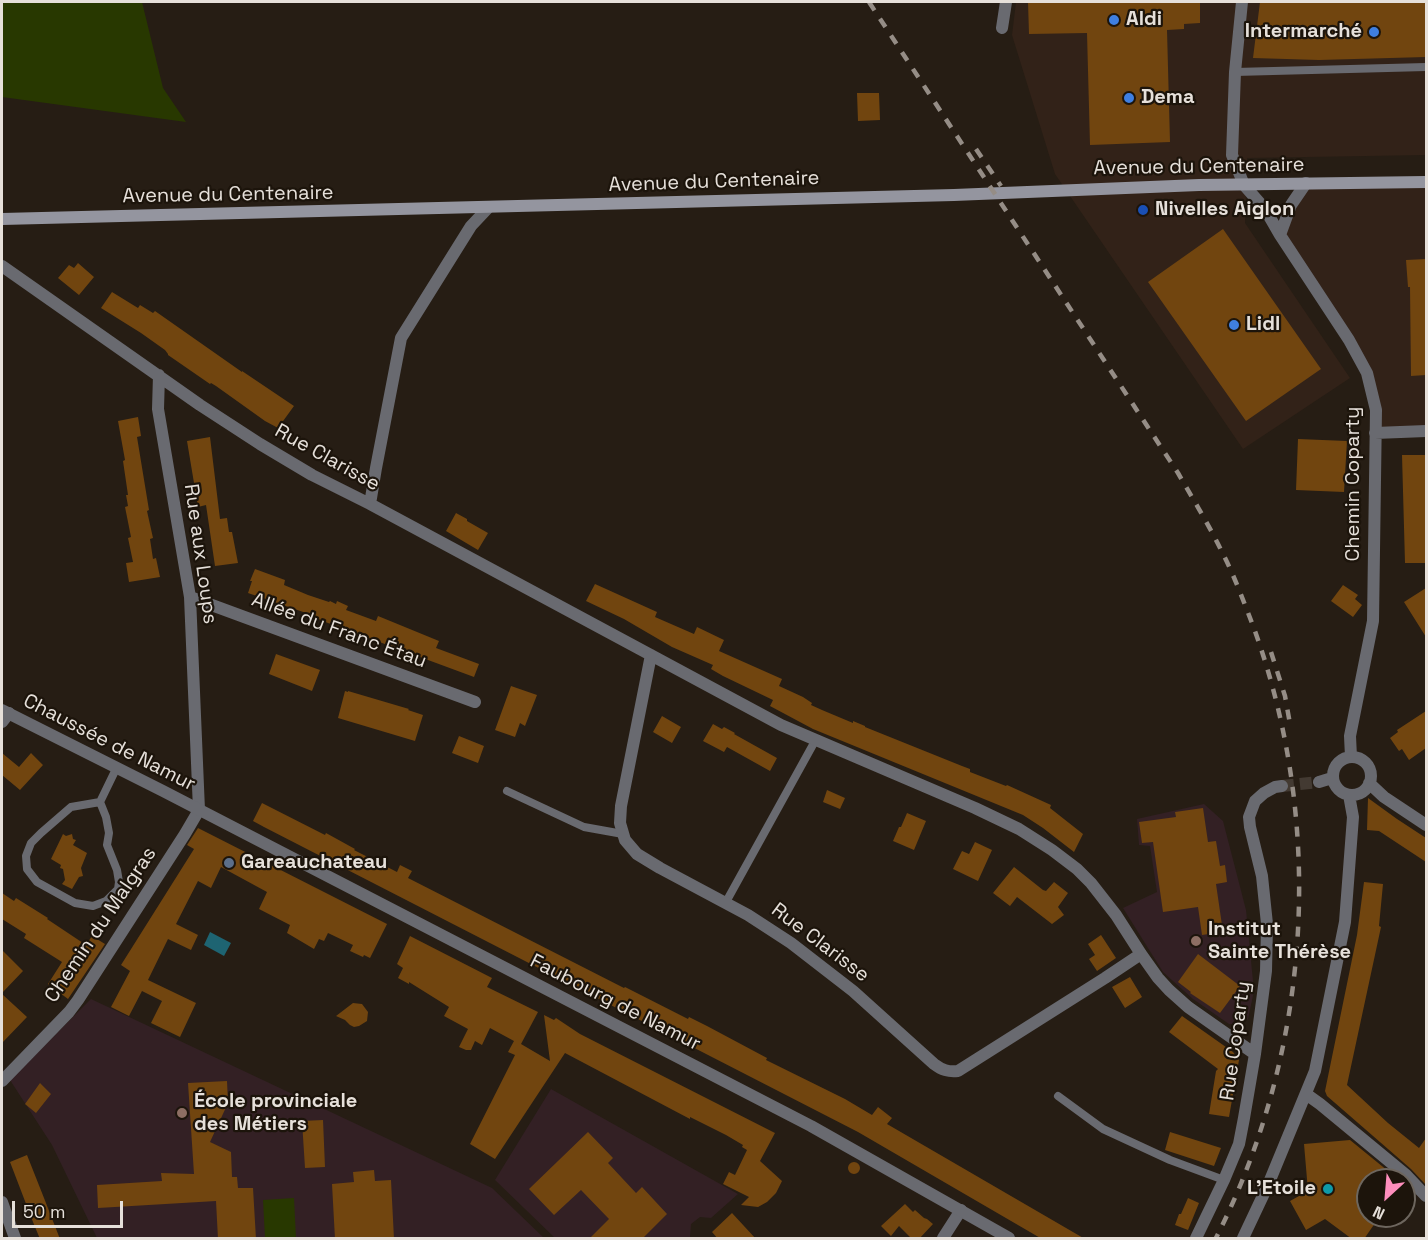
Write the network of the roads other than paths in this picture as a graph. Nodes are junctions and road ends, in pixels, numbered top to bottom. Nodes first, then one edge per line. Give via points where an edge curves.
1 (1006, 2) edge
2 (1242, 2) edge
3 (1002, 28) dead end
4 (1426, 67) edge
5 (1235, 72) junction
6 (1426, 182) edge
7 (1306, 183) junction
8 (1244, 185) junction
9 (488, 208) junction
10 (2, 219) edge
11 (1280, 235) junction
12 (2, 266) edge
13 (159, 375) junction
14 (1426, 431) edge
15 (1375, 433) junction
16 (370, 504) junction
17 (190, 597) junction
18 (651, 655) junction
19 (475, 702) dead end
20 (4, 715) edge
21 (815, 741) junction
22 (1351, 757) junction
23 (116, 769) junction
24 (1332, 778) junction
25 (1319, 782) tunnel mouth
26 (1370, 783) junction
27 (1282, 786) tunnel mouth
28 (507, 791) dead end
29 (1349, 795) junction
30 (100, 802) junction
31 (199, 810) junction
32 (1426, 825) edge
33 (623, 834) junction
34 (726, 903) junction
35 (1141, 954) junction
36 (1255, 1054) junction
37 (2, 1081) edge
38 (1306, 1094) junction
39 (1058, 1096) dead end
40 (1224, 1180) junction
41 (1426, 1196) edge
42 (2, 1202) edge
43 (961, 1210) junction
44 (15, 1239) edge
45 (943, 1239) edge
46 (1009, 1239) edge
47 (1196, 1239) edge
48 (1243, 1239) edge

1 - 3 street
2 - 5 street, Chemin Coparty
4 - 5 lane
5 - 8 street, Chemin Coparty via 1232,155
6 - 7 main road, Avenue du Centenaire
7 - 8 main road, Avenue du Centenaire
7 - 11 street
8 - 9 main road, Avenue du Centenaire
8 - 11 street, Chemin Coparty via 1265,209
9 - 10 main road, Avenue du Centenaire
9 - 16 street via 471,226 402,338
11 - 15 street, Chemin Coparty via 1367,373 1376,410
12 - 13 street, Rue Clarisse
13 - 16 street, Rue Clarisse via 260,444
13 - 17 street, Rue aux Loups via 158,409
14 - 15 street
15 - 22 street, Chemin Coparty via 1373,621 1350,736
16 - 18 street, Rue Clarisse
17 - 19 street, Allée du Franc Étau
17 - 31 street, Rue aux Loups
18 - 21 street, Rue Clarisse
18 - 33 street via 621,806
20 - 23 street, Chaussée de Namur
21 - 34 lane
21 - 35 street, Rue Clarisse via 984,812 1052,850 1090,883
22 - 24 street via 1339,761
22 - 26 street via 1367,765
23 - 30 lane
23 - 31 street, Chaussée de Namur
24 - 25 street
24 - 29 street via 1338,789
26 - 29 street via 1361,793
26 - 32 street
27 - 36 street, Rue Coparty via 1255,801 1249,817 1262,876 1267,924 1266,971 1256,1001
28 - 33 lane via 584,827
29 - 38 street via 1353,816 1345,922 1315,1071
30 - 30 lane via 71,807 31,843 26,856 27,869 37,882 75,903 93,906 106,901 118,889 119,882 107,845 109,833
31 - 37 street, Chemin du Malgras via 78,1000
31 - 43 street, Faubourg de Namur via 811,1126
33 - 34 street, Rue Clarisse via 637,854
34 - 35 street, Rue Clarisse via 790,943 853,991 934,1064 951,1072 987,1054
35 - 36 street, Rue Clarisse via 1175,996
36 - 40 street, Rue Coparty via 1239,1143
38 - 41 street via 1406,1175
38 - 48 street
39 - 40 lane via 1102,1129
40 - 47 street, Rue Coparty
42 - 44 street
43 - 45 street
43 - 46 street, Faubourg de Namur

